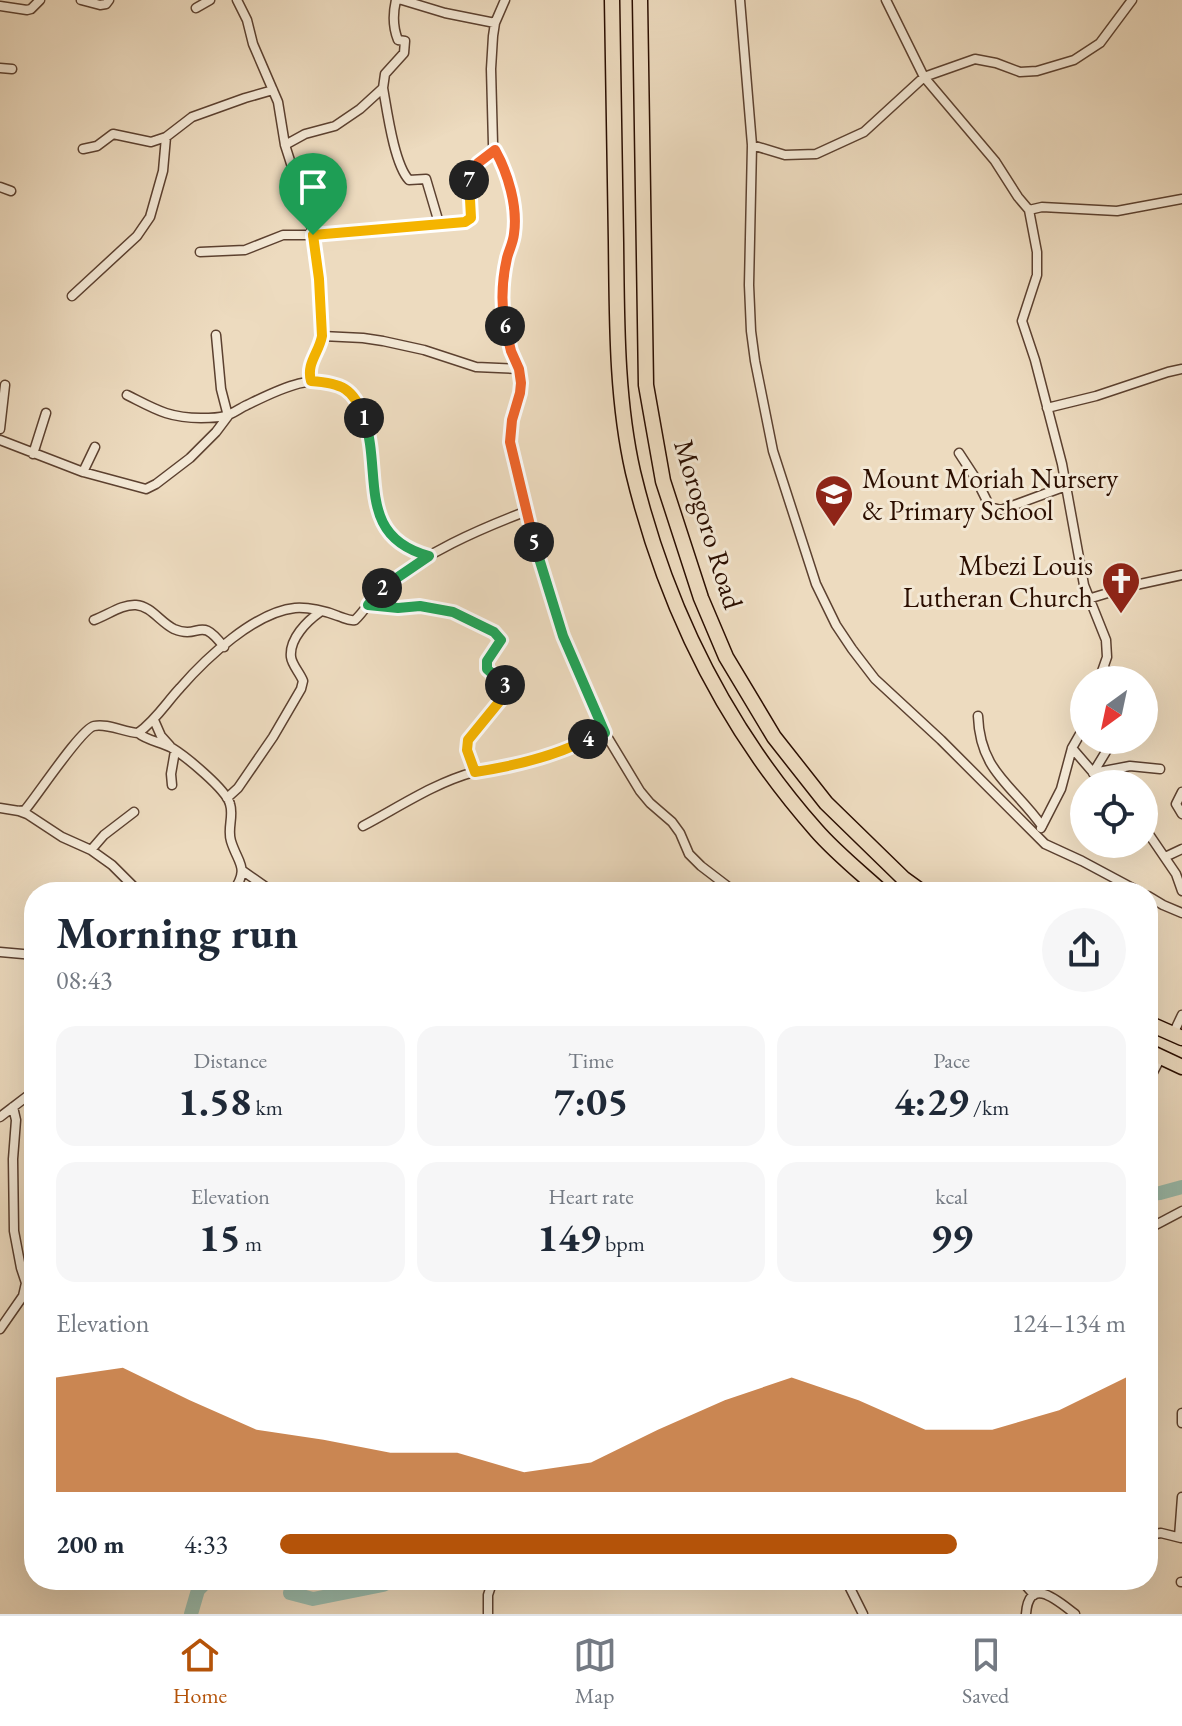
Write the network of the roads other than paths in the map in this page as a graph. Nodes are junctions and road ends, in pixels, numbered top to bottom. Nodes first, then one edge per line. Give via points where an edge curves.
1 (40, 0) edge
2 (81, 0) edge
3 (109, 0) edge
4 (210, 0) edge
5 (237, 0) edge
6 (399, 0) edge
7 (505, 0) edge
8 (612, 0) edge
9 (640, 0) edge
10 (740, 0) edge
11 (886, 0) edge
12 (1132, 0) edge
13 (425, 3) edge
14 (0, 6) edge
15 (196, 8) dead end
16 (495, 23) junction
17 (0, 68) edge
18 (12, 69) dead end
19 (924, 77) junction
20 (383, 88) junction
21 (273, 90) junction
22 (166, 137) junction
23 (285, 145) junction
24 (752, 145) junction
25 (83, 149) dead end
26 (495, 150) junction
27 (0, 187) edge
28 (11, 191) dead end
29 (1182, 199) edge
30 (1029, 210) junction
31 (439, 223) junction
32 (313, 235) junction
33 (200, 252) dead end
34 (72, 296) dead end
35 (216, 335) dead end
36 (322, 336) junction
37 (519, 369) junction
38 (1182, 369) edge
39 (311, 381) junction
40 (5, 385) dead end
41 (127, 395) dead end
42 (1047, 408) junction
43 (46, 413) dead end
44 (228, 416) junction
45 (0, 429) edge
46 (0, 440) edge
47 (95, 447) dead end
48 (959, 453) dead end
49 (33, 454) junction
50 (83, 472) junction
51 (1066, 486) junction
52 (527, 511) junction
53 (429, 556) junction
54 (1182, 575) edge
55 (1088, 599) junction
56 (368, 605) junction
57 (320, 612) junction
58 (94, 620) dead end
59 (224, 647) junction
60 (1105, 666) edge
61 (978, 716) dead end
62 (154, 720) junction
63 (138, 733) junction
64 (605, 733) junction
65 (174, 750) junction
66 (1070, 754) edge
67 (1077, 754) edge
68 (1160, 769) dead end
69 (1090, 770) edge
70 (1109, 770) edge
71 (475, 772) junction
72 (172, 785) dead end
73 (1182, 792) edge
74 (227, 798) junction
75 (0, 808) edge
76 (19, 811) junction
77 (134, 812) dead end
78 (1182, 814) edge
79 (363, 826) dead end
80 (1042, 826) junction
81 (1037, 836) junction
82 (1158, 847) edge
83 (1182, 849) edge
84 (91, 850) junction
85 (1165, 857) junction
86 (243, 871) junction
87 (129, 882) edge
88 (240, 882) edge
89 (259, 882) edge
90 (720, 882) edge
91 (871, 882) edge
92 (908, 882) edge
93 (1121, 882) edge
94 (1182, 891) edge
95 (1158, 902) edge
96 (1182, 913) edge
97 (0, 952) edge
98 (24, 954) edge
99 (1182, 1015) edge
100 (1158, 1027) edge
101 (1177, 1036) edge
102 (1158, 1055) edge
103 (1182, 1067) edge
104 (24, 1099) edge
105 (13, 1107) junction
106 (0, 1117) edge
107 (1182, 1211) edge
108 (1158, 1224) edge
109 (24, 1277) edge
110 (24, 1292) edge
111 (0, 1329) edge
112 (1182, 1413) edge
113 (1182, 1423) edge
114 (1182, 1497) edge
115 (1158, 1533) edge
116 (1180, 1538) edge
117 (490, 1590) edge
118 (851, 1590) edge
119 (1030, 1590) edge
120 (1034, 1595) junction
121 (488, 1614) edge
122 (863, 1614) edge
123 (1026, 1614) edge
124 (1075, 1614) edge

1 - 14 street via 27,10
2 - 3 street via 100,5
4 - 15 street
5 - 21 street
6 - 13 street
6 - 20 street via 394,10 396,33 405,41 404,53 385,74
7 - 16 street
8 - 91 highway, Morogoro Road via 622,397 633,470 657,556 726,710 763,766 817,831
9 - 92 highway, Morogoro Road via 646,385 663,481 726,657 774,737 826,803
10 - 24 street
11 - 19 street
12 - 19 street via 1100,43 1074,60 1020,72 975,59
13 - 16 street
16 - 26 street
17 - 18 street
19 - 24 street via 864,132 816,154 785,155
19 - 30 street
20 - 23 street via 342,122
20 - 31 street via 405,177 426,179
21 - 22 street via 192,117
21 - 23 street
22 - 25 street via 151,142 113,134
22 - 34 street via 150,217 137,236
23 - 32 street
24 - 81 street via 749,285 755,361 773,451 816,584 836,625 875,679
26 - 31 street via 470,175 470,219
26 - 37 street via 515,220 502,312
27 - 28 street
29 - 30 street via 1117,211
30 - 42 street via 1037,275 1022,321
31 - 32 street
32 - 33 street via 283,235 245,250
32 - 36 street
35 - 44 street
36 - 37 street via 383,341 476,367
36 - 39 street via 310,363
37 - 52 street via 510,442
38 - 42 street
39 - 44 street
39 - 53 street via 334,383 354,397 367,425 383,524 395,540
40 - 45 street
41 - 44 street via 176,417
42 - 51 street
43 - 49 street
44 - 50 street via 190,458 147,488
46 - 49 street
47 - 50 street
48 - 51 street via 994,510
49 - 50 street
51 - 55 street
52 - 53 street
52 - 64 street via 563,636
53 - 56 street via 384,586
54 - 55 street
55 - 60 street via 1106,640
56 - 57 street via 349,621
56 - 71 street via 442,610 501,640 486,665 508,689 468,740
57 - 59 street via 299,607 275,612
57 - 74 street via 302,627 292,648 301,689
58 - 59 street via 135,604 171,628 210,630
59 - 62 street via 196,669
61 - 80 street via 989,763
62 - 63 street
62 - 65 street
63 - 65 street
63 - 76 street via 89,728
64 - 71 street via 545,757
64 - 90 street via 640,791 672,822 689,854
65 - 72 street
65 - 74 street
66 - 80 street via 1061,789
67 - 69 street
68 - 70 street
71 - 79 street via 430,788
73 - 78 street via 1176,804
74 - 86 street via 230,840
75 - 76 street
76 - 84 street
77 - 84 street
80 - 81 street
81 - 93 street via 1052,849
82 - 85 street
83 - 85 street
84 - 87 street
85 - 94 street
86 - 88 street
86 - 89 street
95 - 96 street
97 - 98 street
99 - 101 street
100 - 101 highway
102 - 103 highway
104 - 105 street
105 - 106 street
105 - 109 street via 14,1231
107 - 108 street
110 - 111 street
112 - 113 street
114 - 116 street
115 - 116 street
117 - 121 street
118 - 122 street
119 - 120 street
120 - 123 street
120 - 124 street via 1051,1596

